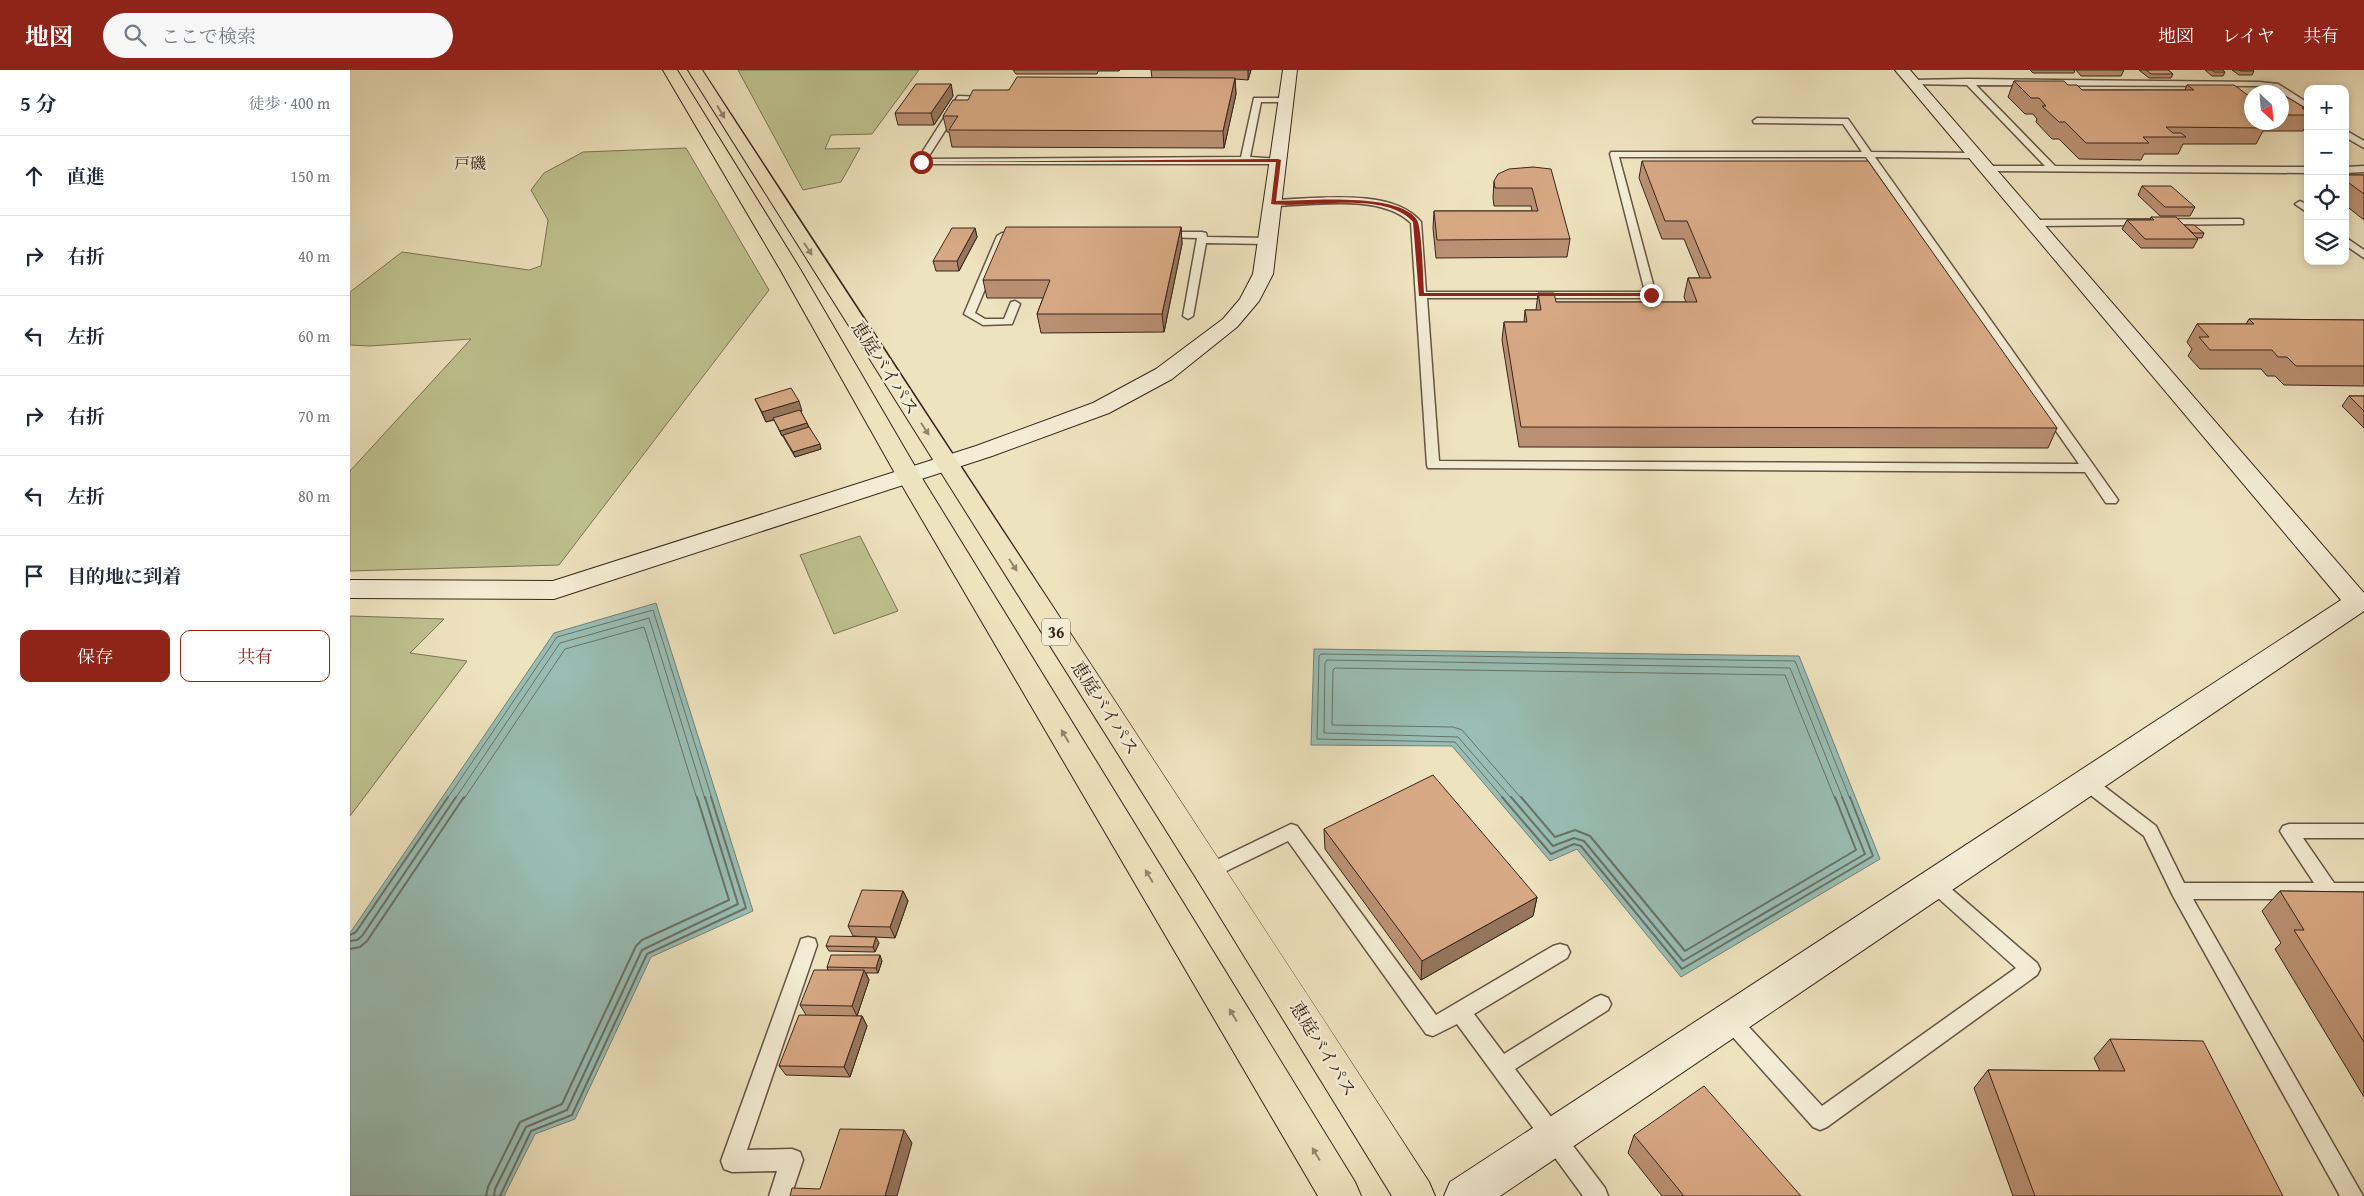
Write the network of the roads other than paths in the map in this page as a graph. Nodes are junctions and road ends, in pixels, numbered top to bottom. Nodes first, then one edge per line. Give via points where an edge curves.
1 (670, 70) edge
2 (695, 70) edge
3 (1290, 70) edge
4 (1907, 76) edge
5 (1968, 81) junction
6 (996, 99) edge
7 (1286, 100) junction
8 (2304, 104) edge
9 (1757, 121) dead end
10 (2349, 136) edge
11 (2364, 145) edge
12 (1868, 154) junction
13 (1245, 160) junction
14 (1278, 160) junction
15 (1980, 161) junction
16 (2052, 169) junction
17 (2364, 169) edge
18 (2304, 170) edge
19 (2349, 170) edge
20 (1273, 203) junction
21 (2240, 222) dead end
22 (2033, 223) junction
23 (1152, 235) edge
24 (1032, 236) edge
25 (1202, 240) junction
26 (1268, 241) junction
27 (2349, 243) edge
28 (2364, 255) edge
29 (1421, 295) junction
30 (1016, 304) edge
31 (1188, 316) dead end
32 (948, 463) junction
33 (2088, 468) junction
34 (908, 475) junction
35 (2111, 500) dead end
36 (350, 589) edge
37 (2361, 602) edge
38 (2086, 782) junction
39 (2364, 831) edge
40 (1210, 871) junction
41 (1934, 884) junction
42 (2179, 891) junction
43 (2330, 891) junction
44 (2364, 891) edge
45 (808, 945) dead end
46 (1560, 952) dead end
47 (1602, 1004) dead end
48 (1460, 1012) junction
49 (1729, 1019) junction
50 (1501, 1067) junction
51 (1553, 1136) junction
52 (780, 1196) edge
53 (1342, 1196) edge
54 (1415, 1196) edge
55 (1464, 1196) edge
56 (1597, 1196) edge
57 (2352, 1196) edge

1 - 34 highway, 恵庭バイパス
2 -> 32 highway, 恵庭バイパス / 36
3 - 7 street
4 - 5 lane
4 - 15 street
5 - 8 lane via 2259,84 2275,86
5 - 16 lane
6 - 13 lane via 961,98 921,162
7 - 13 lane via 1257,100
7 - 14 street
9 - 12 lane via 1845,121
10 - 11 lane
12 - 15 lane
12 - 29 lane via 1614,154 1651,295
12 - 33 lane
13 - 14 lane
14 - 20 street
15 - 16 lane
15 - 22 street
16 - 18 lane
17 - 19 lane
20 - 26 street
20 - 29 lane via 1374,202 1407,212 1416,222
21 - 22 lane
22 - 37 street
23 - 25 lane via 1202,235
24 - 30 lane via 1002,236 969,314 983,322 1008,322
25 - 26 lane
25 - 31 lane
26 - 32 street via 1263,274 1249,301 1230,323 1164,374 1101,408
27 - 28 lane
29 - 33 lane via 1433,465
32 - 34 street
32 -> 40 highway, 恵庭バイパス / 36
33 - 35 lane
34 - 36 street via 554,590
53 -> 34 highway, 恵庭バイパス
37 - 38 street
38 - 41 street
38 - 42 lane via 2150,831
39 - 43 lane via 2290,831
40 - 48 lane via 1291,831 1433,1027
40 - 54 highway, 恵庭バイパス / 36
41 - 49 street
41 - 49 lane via 2030,969 1820,1120
42 - 43 lane
42 - 57 lane
43 - 44 lane
45 - 52 lane via 732,1161 792,1160
46 - 48 lane
47 - 50 lane
48 - 50 lane
49 - 51 street
50 - 51 lane
51 - 55 street
51 - 56 lane

